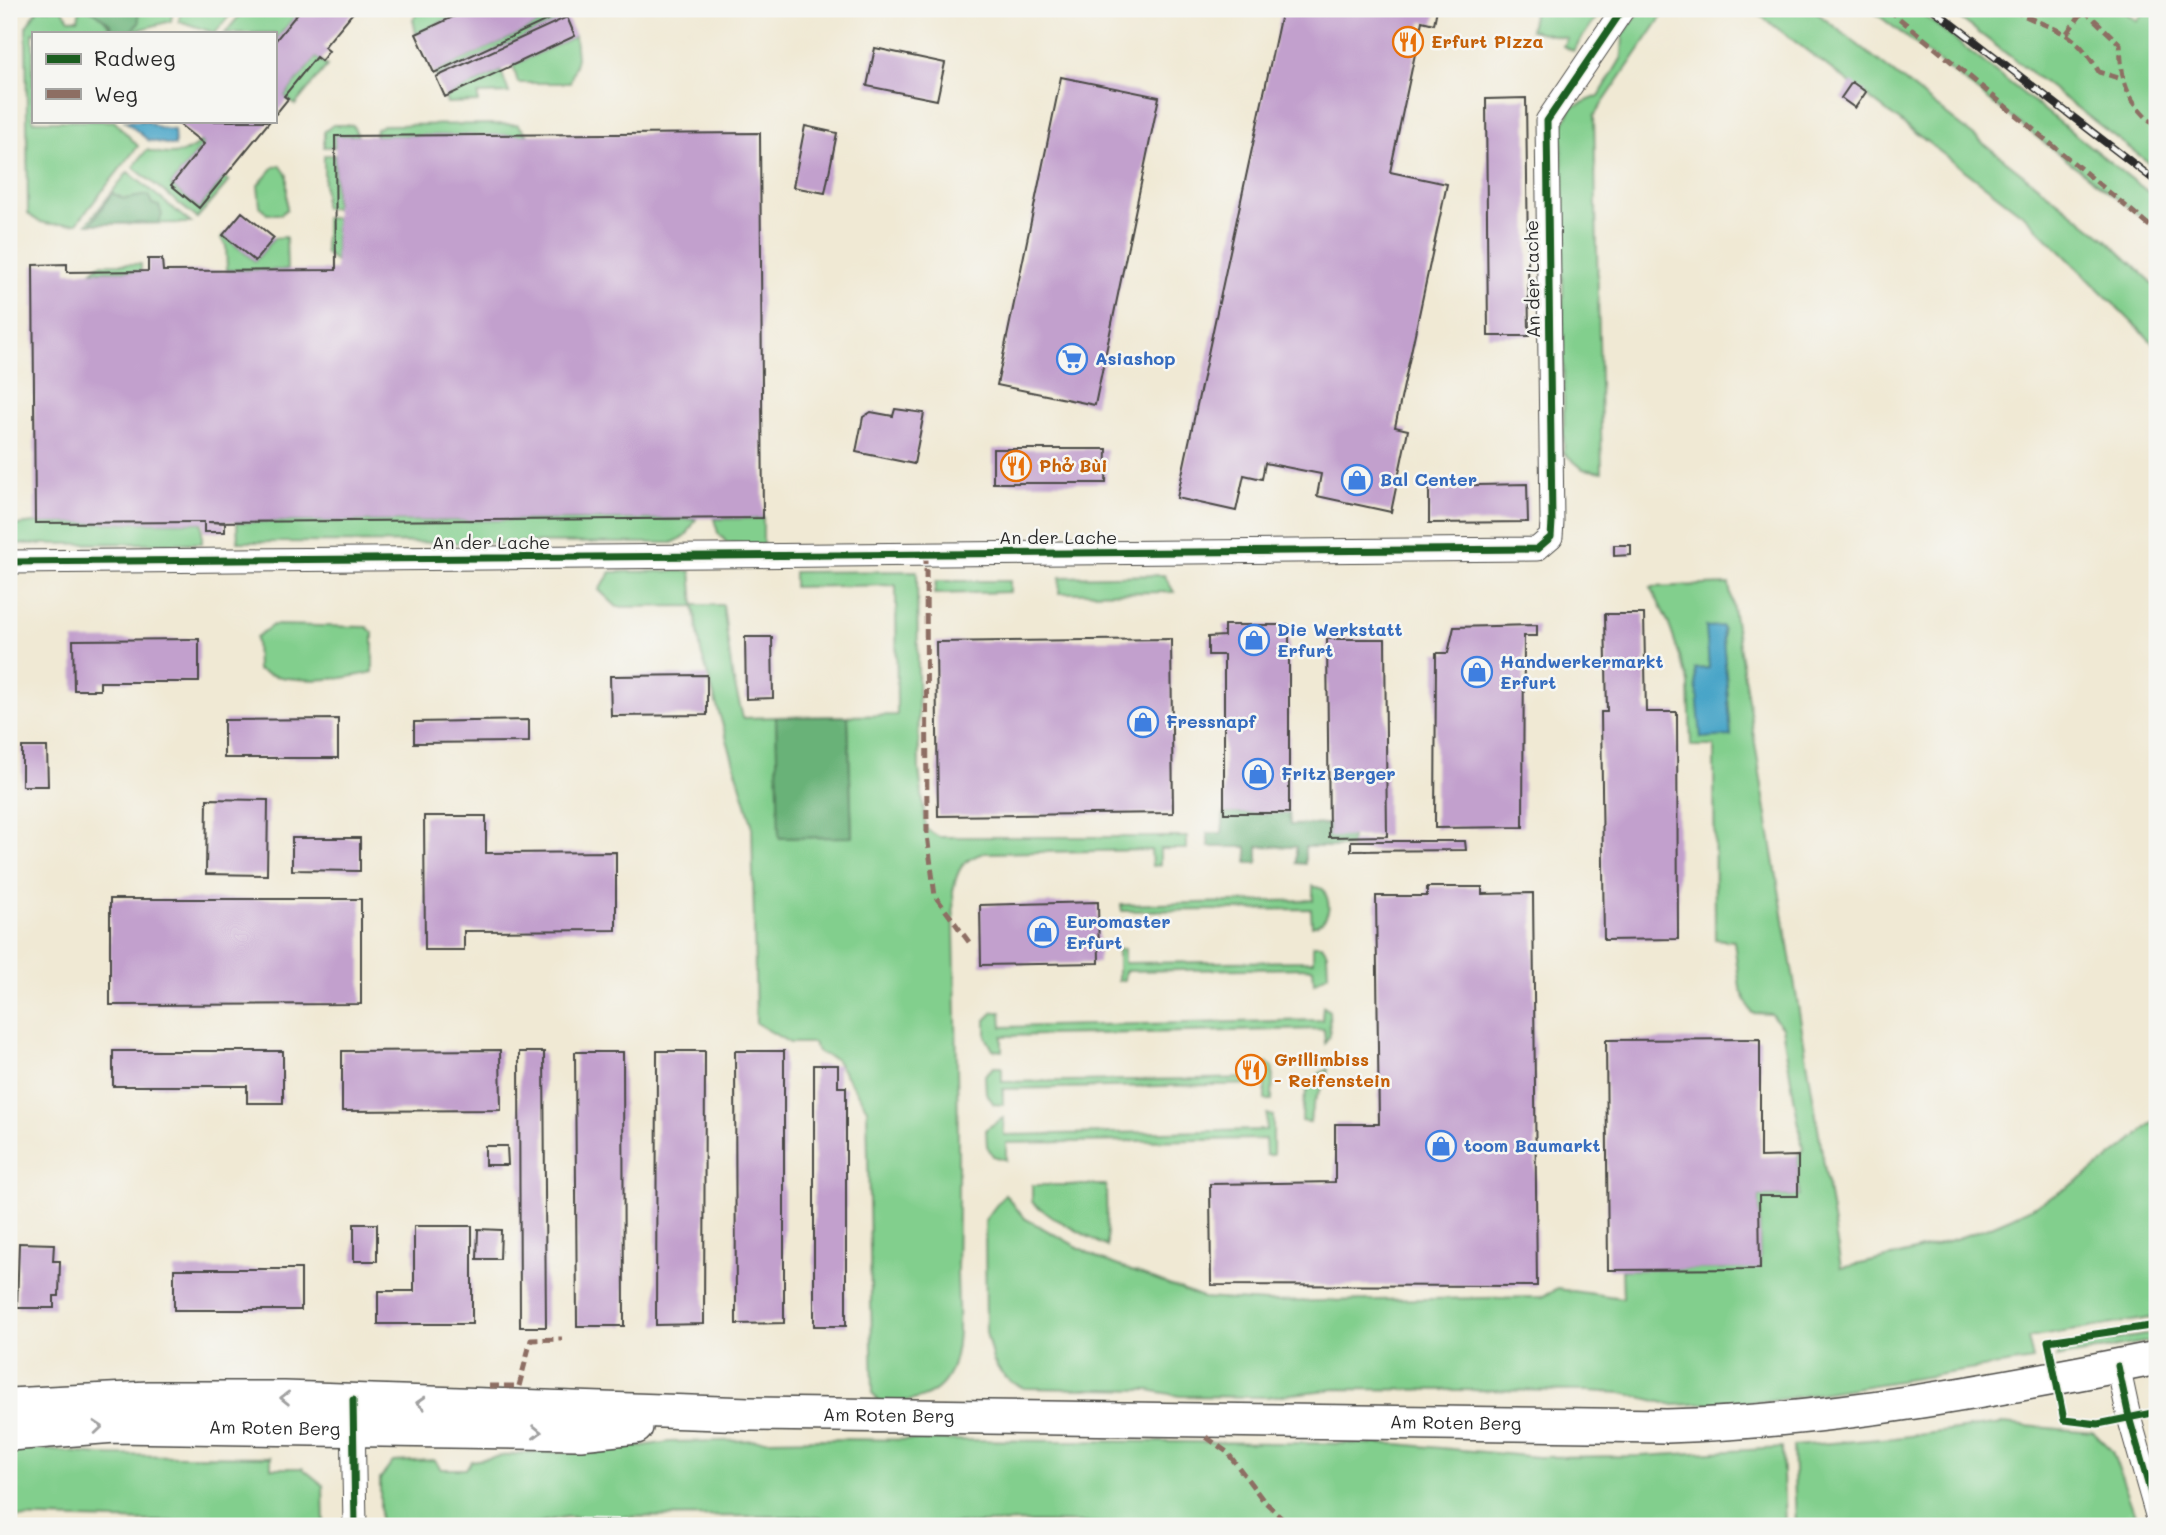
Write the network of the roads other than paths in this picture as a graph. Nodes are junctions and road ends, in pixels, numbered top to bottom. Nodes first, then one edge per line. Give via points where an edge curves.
1 (1623, 9) edge
2 (9, 562) edge
3 (2157, 1358) edge
4 (2118, 1366) junction
5 (9, 1405) edge
6 (353, 1415) junction
7 (9, 1434) edge
8 (2157, 1515) edge
9 (355, 1526) edge

1 - 2 street, An der Lache via 1547,121 1552,522 1551,537 1537,549
3 - 4 main road, Am Roten Berg
4 - 6 main road, Am Roten Berg via 1848,1411 1706,1425 1454,1426 1322,1420 750,1414
4 - 8 street
6 -> 5 main road, Am Roten Berg via 149,1398
7 -> 6 main road, Am Roten Berg
6 - 9 street

